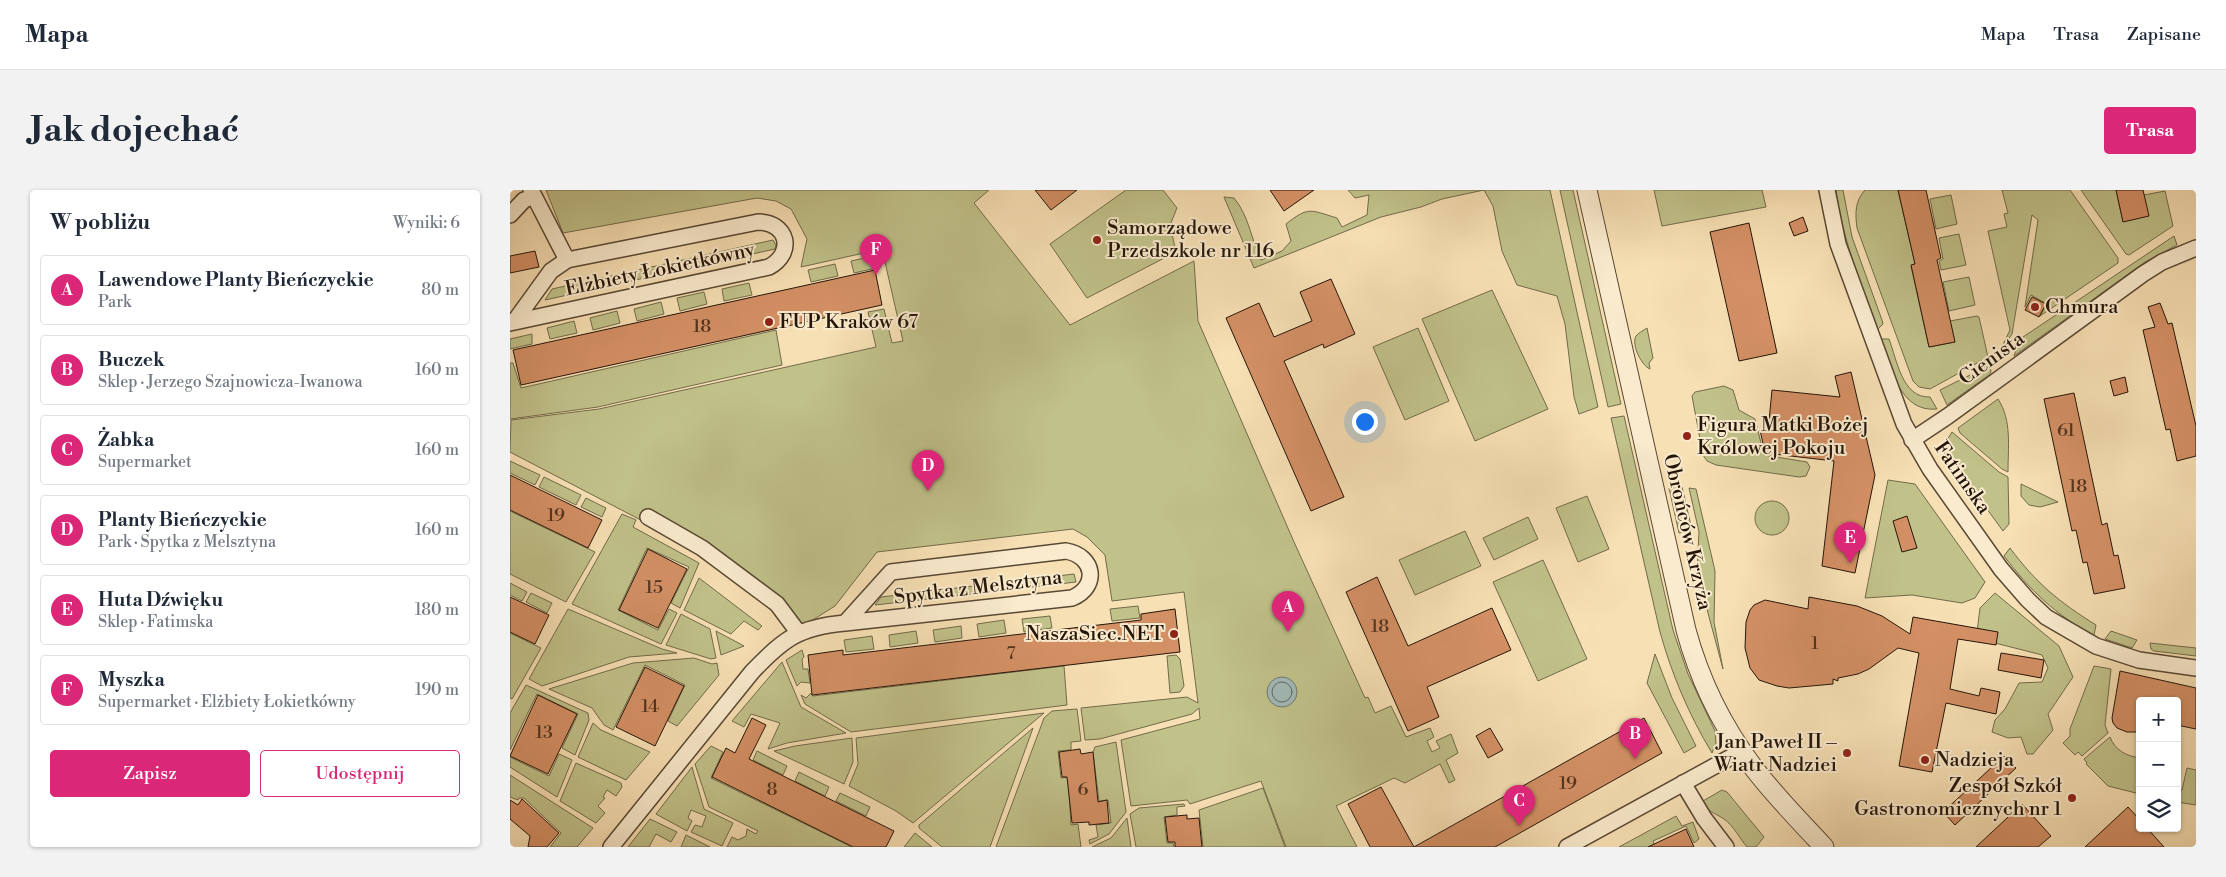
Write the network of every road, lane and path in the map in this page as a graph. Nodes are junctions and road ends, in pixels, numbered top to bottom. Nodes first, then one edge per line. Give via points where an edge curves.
1 (1587, 190) edge
2 (1827, 190) edge
3 (532, 194) edge
4 (510, 215) edge
5 (2196, 248) edge
6 (568, 260) junction
7 (512, 323) edge
8 (1912, 440) junction
9 (648, 517) dead end
10 (845, 623) junction
11 (798, 632) junction
12 (2196, 668) edge
13 (1742, 751) junction
14 (1683, 783) junction
15 (611, 847) edge
16 (1567, 847) edge
17 (1726, 847) edge
18 (1824, 847) edge

1 - 13 street, Obrońców Krzyża via 1691,647 1702,679
2 - 8 street, Fatimska via 1840,251
3 - 4 street
3 - 6 street
5 - 8 street, Cienista via 2143,274
6 - 7 street, Elżbiety Łokietkówny via 551,272
6 - 7 street, Elżbiety Łokietkówny via 758,222 773,224 780,229 785,243 781,258 769,267
8 - 12 street, Fatimska via 2001,569 2046,616 2118,655
9 - 11 street via 702,548 770,598
10 - 10 street, Spytka z Melsztyna via 1072,598 1085,590 1090,568 1081,556 1066,551 891,572
10 - 11 street, Spytka z Melsztyna via 820,625
11 - 15 street, Spytka z Melsztyna via 752,672
13 - 14 street
13 - 18 street, Obrońców Krzyża via 1769,787
14 - 16 street
14 - 17 street

